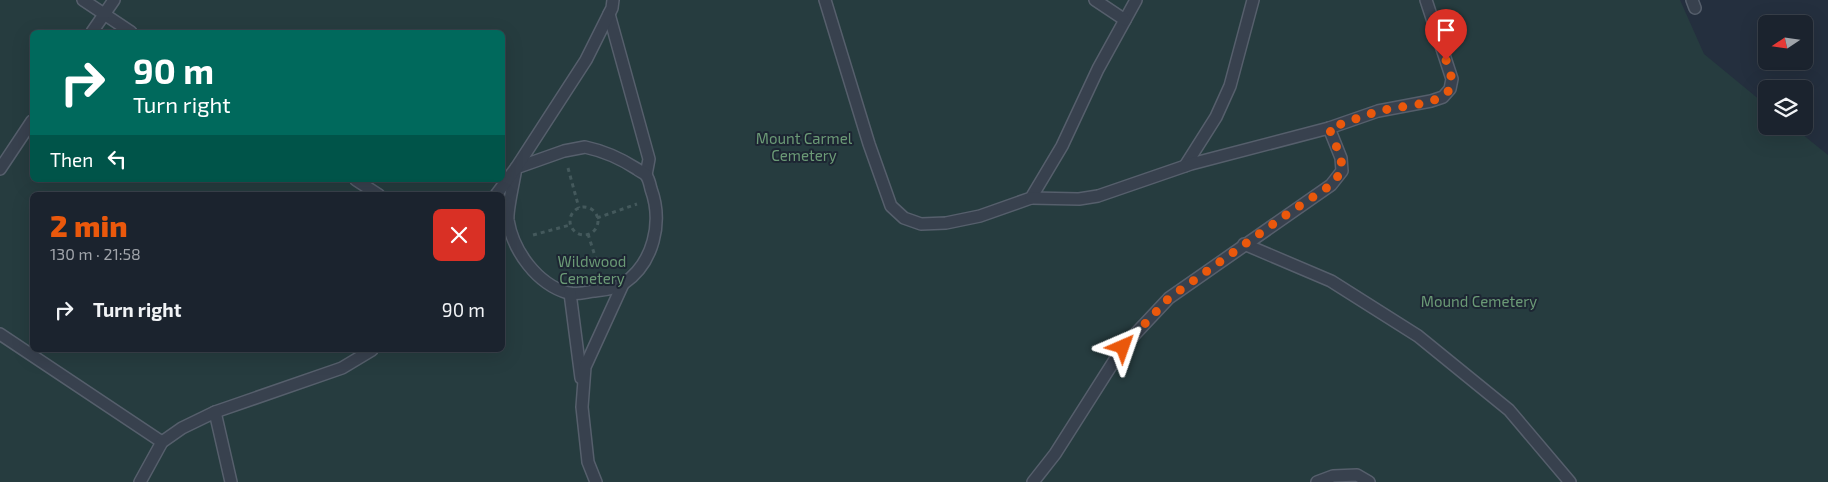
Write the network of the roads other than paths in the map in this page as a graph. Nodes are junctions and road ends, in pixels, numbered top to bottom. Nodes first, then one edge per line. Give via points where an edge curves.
1 (83, 0) edge
2 (114, 0) edge
3 (613, 0) edge
4 (825, 0) edge
5 (1095, 0) edge
6 (1136, 0) edge
7 (1253, 0) edge
8 (1426, 0) edge
9 (609, 14) junction
10 (104, 15) junction
11 (1125, 20) junction
12 (93, 30) edge
13 (128, 30) edge
14 (30, 124) edge
15 (1329, 128) junction
16 (1185, 166) junction
17 (516, 168) junction
18 (0, 169) edge
19 (646, 175) junction
20 (359, 182) edge
21 (374, 192) edge
22 (498, 192) edge
23 (1031, 198) junction
24 (1244, 244) junction
25 (623, 284) junction
26 (570, 293) junction
27 (0, 334) edge
28 (369, 352) edge
29 (583, 389) junction
30 (215, 412) junction
31 (162, 442) junction
32 (140, 482) edge
33 (231, 482) edge
34 (596, 482) edge
35 (1032, 482) edge
36 (1317, 482) edge
37 (1369, 482) edge
38 (1570, 482) edge

1 - 10 lane
2 - 10 lane
3 - 9 lane
4 - 23 lane via 891,206 904,218 921,224 946,223 980,216
5 - 11 lane
6 - 11 lane
7 - 16 lane via 1230,86 1216,116
8 - 15 lane via 1452,79 1450,89 1443,97 1431,101 1378,111
9 - 17 lane via 586,60
9 - 19 lane via 649,159
10 - 12 lane
10 - 13 lane
11 - 23 lane via 1062,146
14 - 18 lane
15 - 16 lane
15 - 24 lane via 1341,158 1342,171 1331,185
16 - 23 lane via 1098,196
17 - 19 lane via 585,147 606,151
17 - 22 lane
17 - 26 lane via 508,218 513,241 523,259 541,277
19 - 25 lane via 658,225 652,247 640,268
20 - 21 lane
24 - 35 lane via 1169,298 1123,347 1055,454
24 - 38 lane via 1331,281 1418,336 1508,410
25 - 26 lane via 605,290
25 - 29 lane via 585,367
26 - 29 lane
27 - 31 lane
28 - 30 lane via 342,368
29 - 34 lane via 588,462
30 - 31 lane
30 - 33 lane
31 - 32 lane
36 - 37 lane via 1334,476 1358,475

